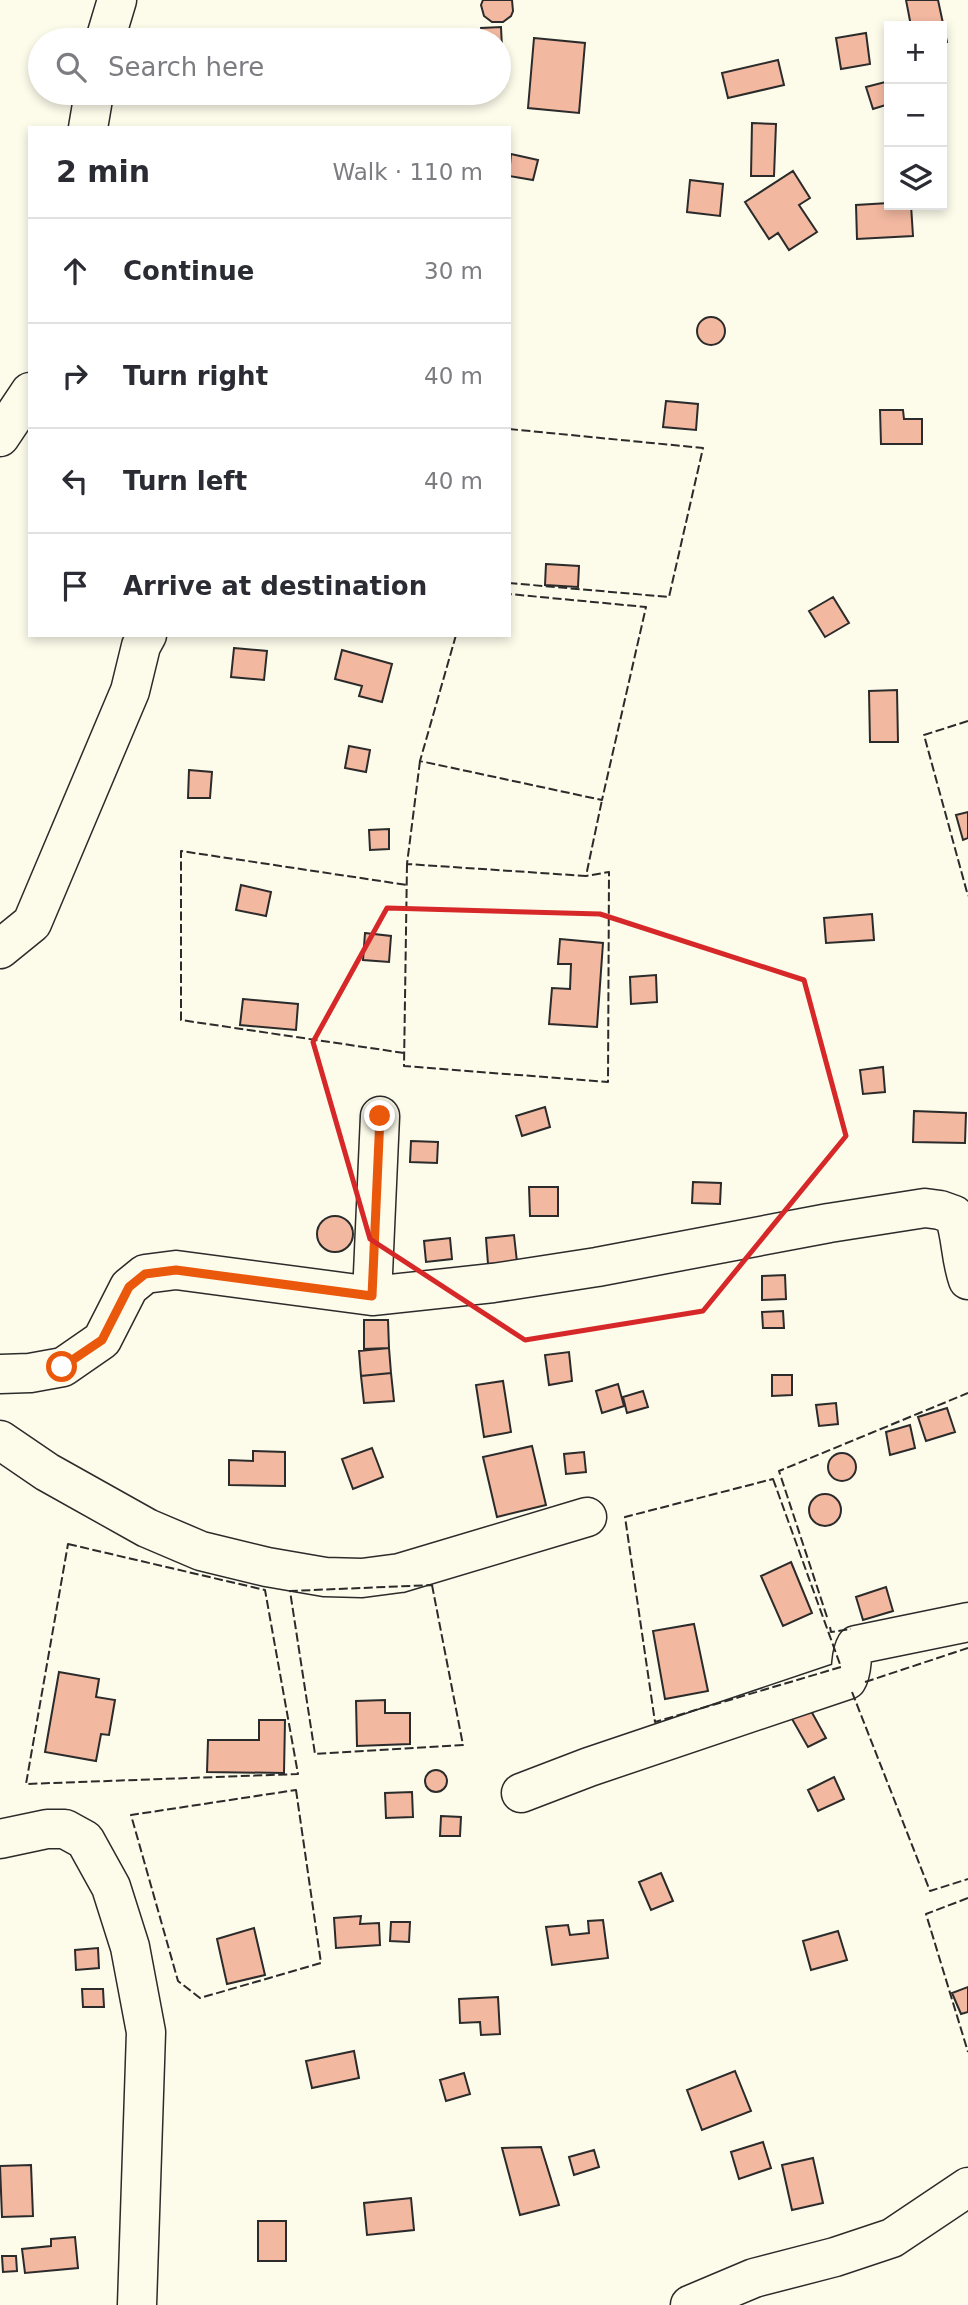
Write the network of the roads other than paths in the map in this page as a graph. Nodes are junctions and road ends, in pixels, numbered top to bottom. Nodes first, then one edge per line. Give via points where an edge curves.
1 (117, 0) edge
2 (109, 28) edge
3 (92, 105) edge
4 (88, 126) edge
5 (28, 395) edge
6 (0, 438) edge
7 (146, 637) edge
8 (0, 949) edge
9 (380, 1116) dead end
10 (968, 1280) edge
11 (372, 1296) junction
12 (0, 1374) edge
13 (0, 1440) edge
14 (587, 1517) dead end
15 (968, 1622) edge
16 (521, 1793) dead end
17 (0, 1839) edge
18 (968, 2187) edge
19 (137, 2305) edge
20 (690, 2305) edge

1 - 2 street
3 - 4 street
5 - 6 street
7 - 8 street via 131,691 32,923
9 - 11 street
10 - 11 street via 954,1215 925,1209 597,1267
11 - 12 street via 176,1270 145,1274 129,1287 102,1340 62,1367
13 - 14 street via 147,1528 201,1550 325,1577 400,1573
15 - 16 street via 856,1645 847,1681
17 - 19 street via 65,1829 85,1840 111,1887 130,1947 146,2032
18 - 20 street via 892,2238 754,2278

